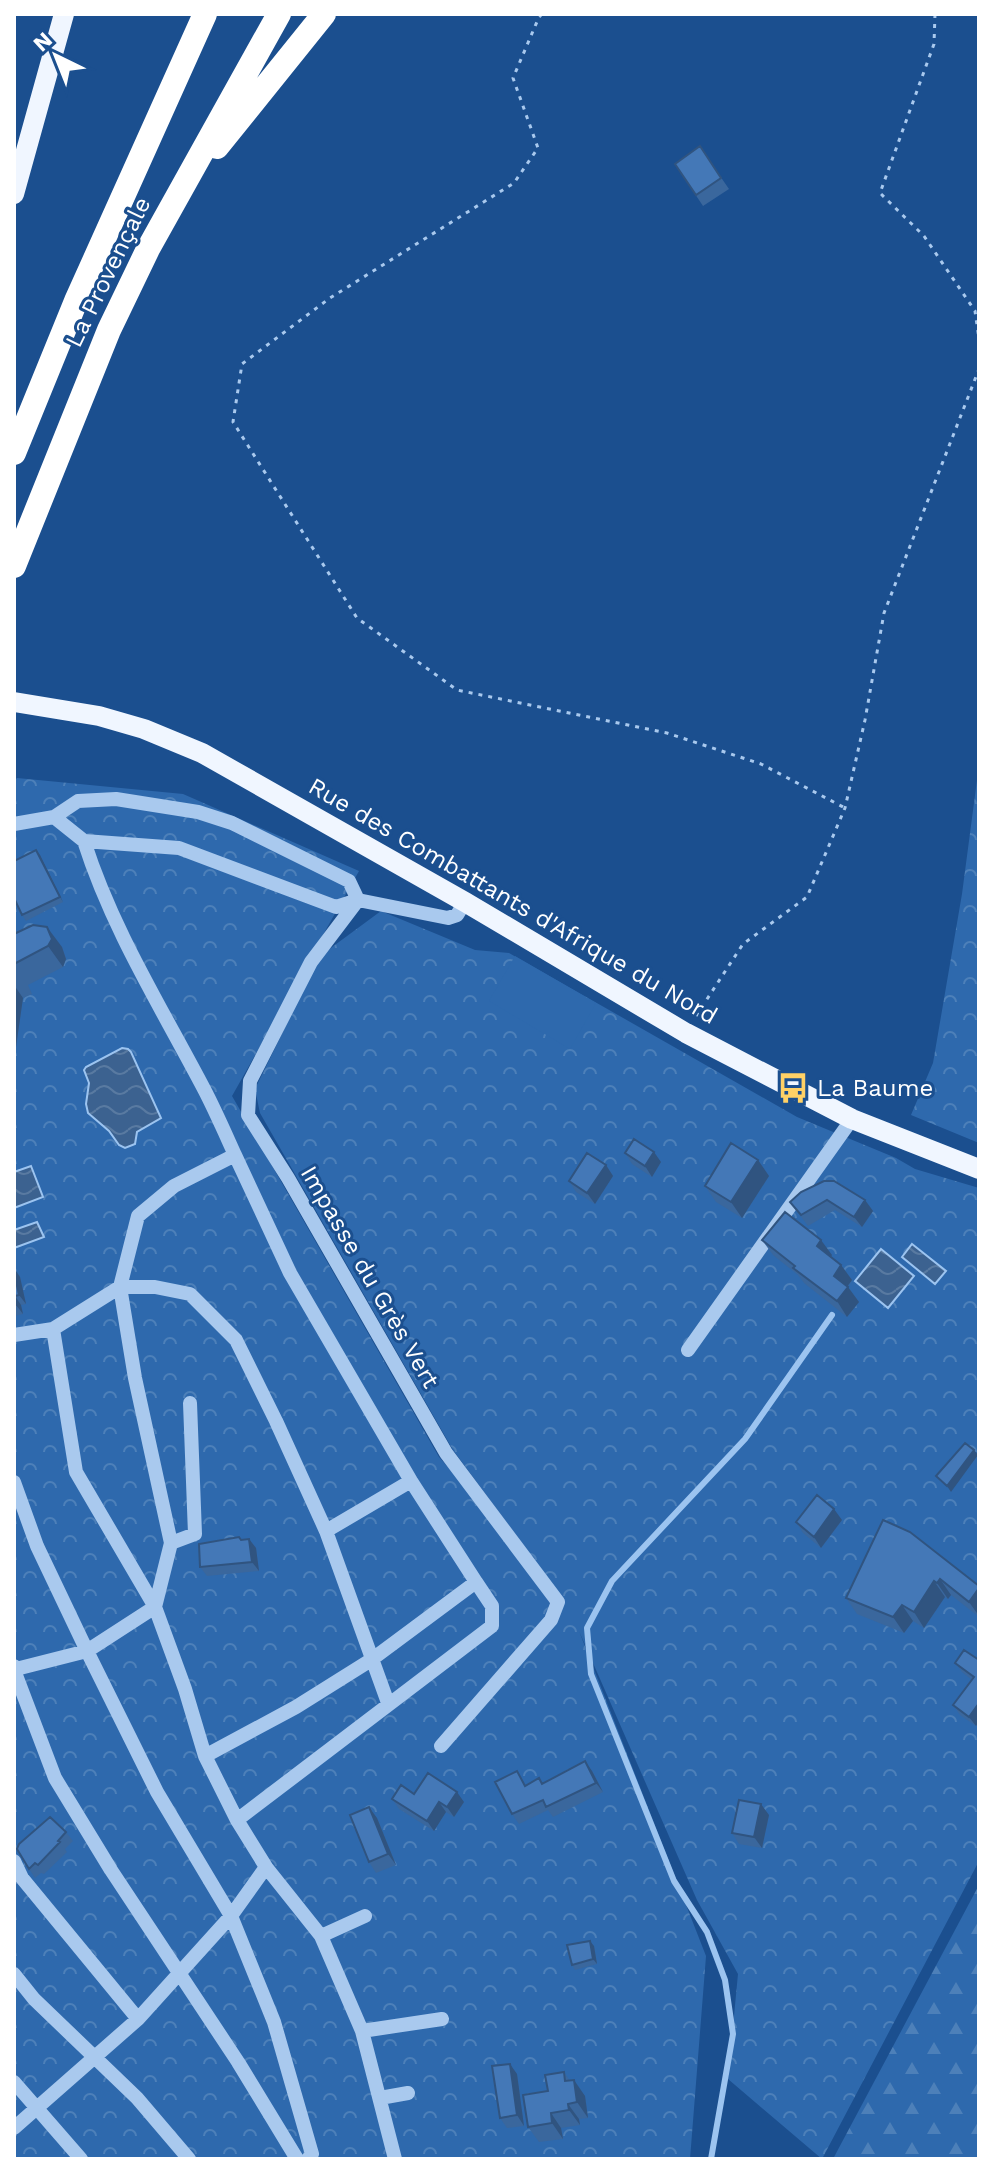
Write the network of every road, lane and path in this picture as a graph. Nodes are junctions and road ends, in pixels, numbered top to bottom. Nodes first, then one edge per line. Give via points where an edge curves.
1 (64, 14) edge
2 (205, 14) edge
3 (279, 14) edge
4 (324, 14) edge
5 (542, 14) edge
6 (935, 14) edge
7 (14, 194) edge
8 (173, 202) junction
9 (979, 339) edge
10 (979, 369) edge
11 (14, 453) edge
12 (14, 566) edge
13 (22, 703) edge
14 (845, 808) junction
15 (54, 817) junction
16 (14, 824) edge
17 (84, 841) junction
18 (358, 900) junction
19 (465, 902) junction
20 (686, 1033) junction
21 (852, 1119) junction
22 (235, 1155) junction
23 (979, 1169) edge
24 (120, 1287) junction
25 (53, 1329) junction
26 (14, 1335) edge
27 (688, 1350) dead end
28 (190, 1403) dead end
29 (411, 1481) junction
30 (14, 1482) edge
31 (326, 1531) junction
32 (171, 1543) junction
33 (476, 1582) junction
34 (155, 1607) junction
35 (87, 1651) junction
36 (371, 1660) junction
37 (15, 1668) edge
38 (388, 1703) junction
39 (441, 1746) dead end
40 (205, 1756) junction
41 (237, 1820) junction
42 (14, 1861) edge
43 (266, 1867) junction
44 (231, 1916) junction
45 (365, 1916) dead end
46 (321, 1936) junction
47 (14, 1974) edge
48 (180, 1974) junction
49 (138, 2019) junction
50 (442, 2019) dead end
51 (362, 2031) junction
52 (96, 2058) junction
53 (14, 2082) edge
54 (408, 2093) dead end
55 (380, 2098) junction
56 (37, 2108) junction
57 (14, 2128) edge
58 (81, 2159) edge
59 (189, 2159) edge
60 (297, 2159) edge
61 (308, 2159) edge
62 (395, 2159) edge

1 - 7 main road
2 - 11 highway, La Provençale
3 - 8 highway, La Provençale
4 - 8 highway
5 - 14 path via 513,78 538,148 514,183 330,298 242,364 233,422 357,618 457,690 667,733 761,764
6 - 9 path via 934,44 880,193 924,236 975,311
8 - 12 highway, La Provençale via 109,330
10 - 14 path via 884,613
13 - 19 main road, Rue des Combattants d'Afrique du Nord via 99,716 202,753
14 - 20 path via 807,897 743,944
15 - 16 street
15 - 17 street
15 - 18 street via 78,801 116,799 198,812 232,823 349,881
17 - 18 street via 179,848 336,907
17 - 22 street via 102,891
18 - 19 street via 448,918
18 - 39 street, Impasse du Grès Vert via 311,962 250,1081 248,1115 446,1453 558,1602 551,1620
19 - 20 main road, Rue des Combattants d'Afrique du Nord
20 - 21 main road, Rue des Combattants d'Afrique du Nord
21 - 23 main road, Rue des Combattants d'Afrique du Nord
21 - 27 street
22 - 24 street via 174,1186 138,1216
22 - 29 street via 290,1273
24 - 25 street
24 - 31 street via 190,1294 236,1340
24 - 32 street
25 - 26 street
25 - 34 street via 76,1472
28 - 32 street via 195,1534
29 - 31 street
29 - 33 street
30 - 35 street via 37,1546
31 - 36 street
32 - 34 street
33 - 36 street
33 - 38 street via 492,1606 492,1626
34 - 35 street
34 - 40 street
35 - 37 street
35 - 44 street via 157,1792
36 - 38 street
36 - 40 street
37 - 48 street via 55,1778
38 - 41 street
40 - 41 street
41 - 43 street
42 - 49 street via 22,1878
43 - 44 street
43 - 46 street
44 - 48 street
44 - 61 street via 274,2022 312,2154
45 - 46 street
46 - 51 street
47 - 52 street
48 - 49 street
48 - 60 street
49 - 52 street
50 - 51 street
51 - 55 street
52 - 56 street
52 - 59 street
53 - 56 street
54 - 55 street
55 - 62 street
56 - 57 street
56 - 58 street

